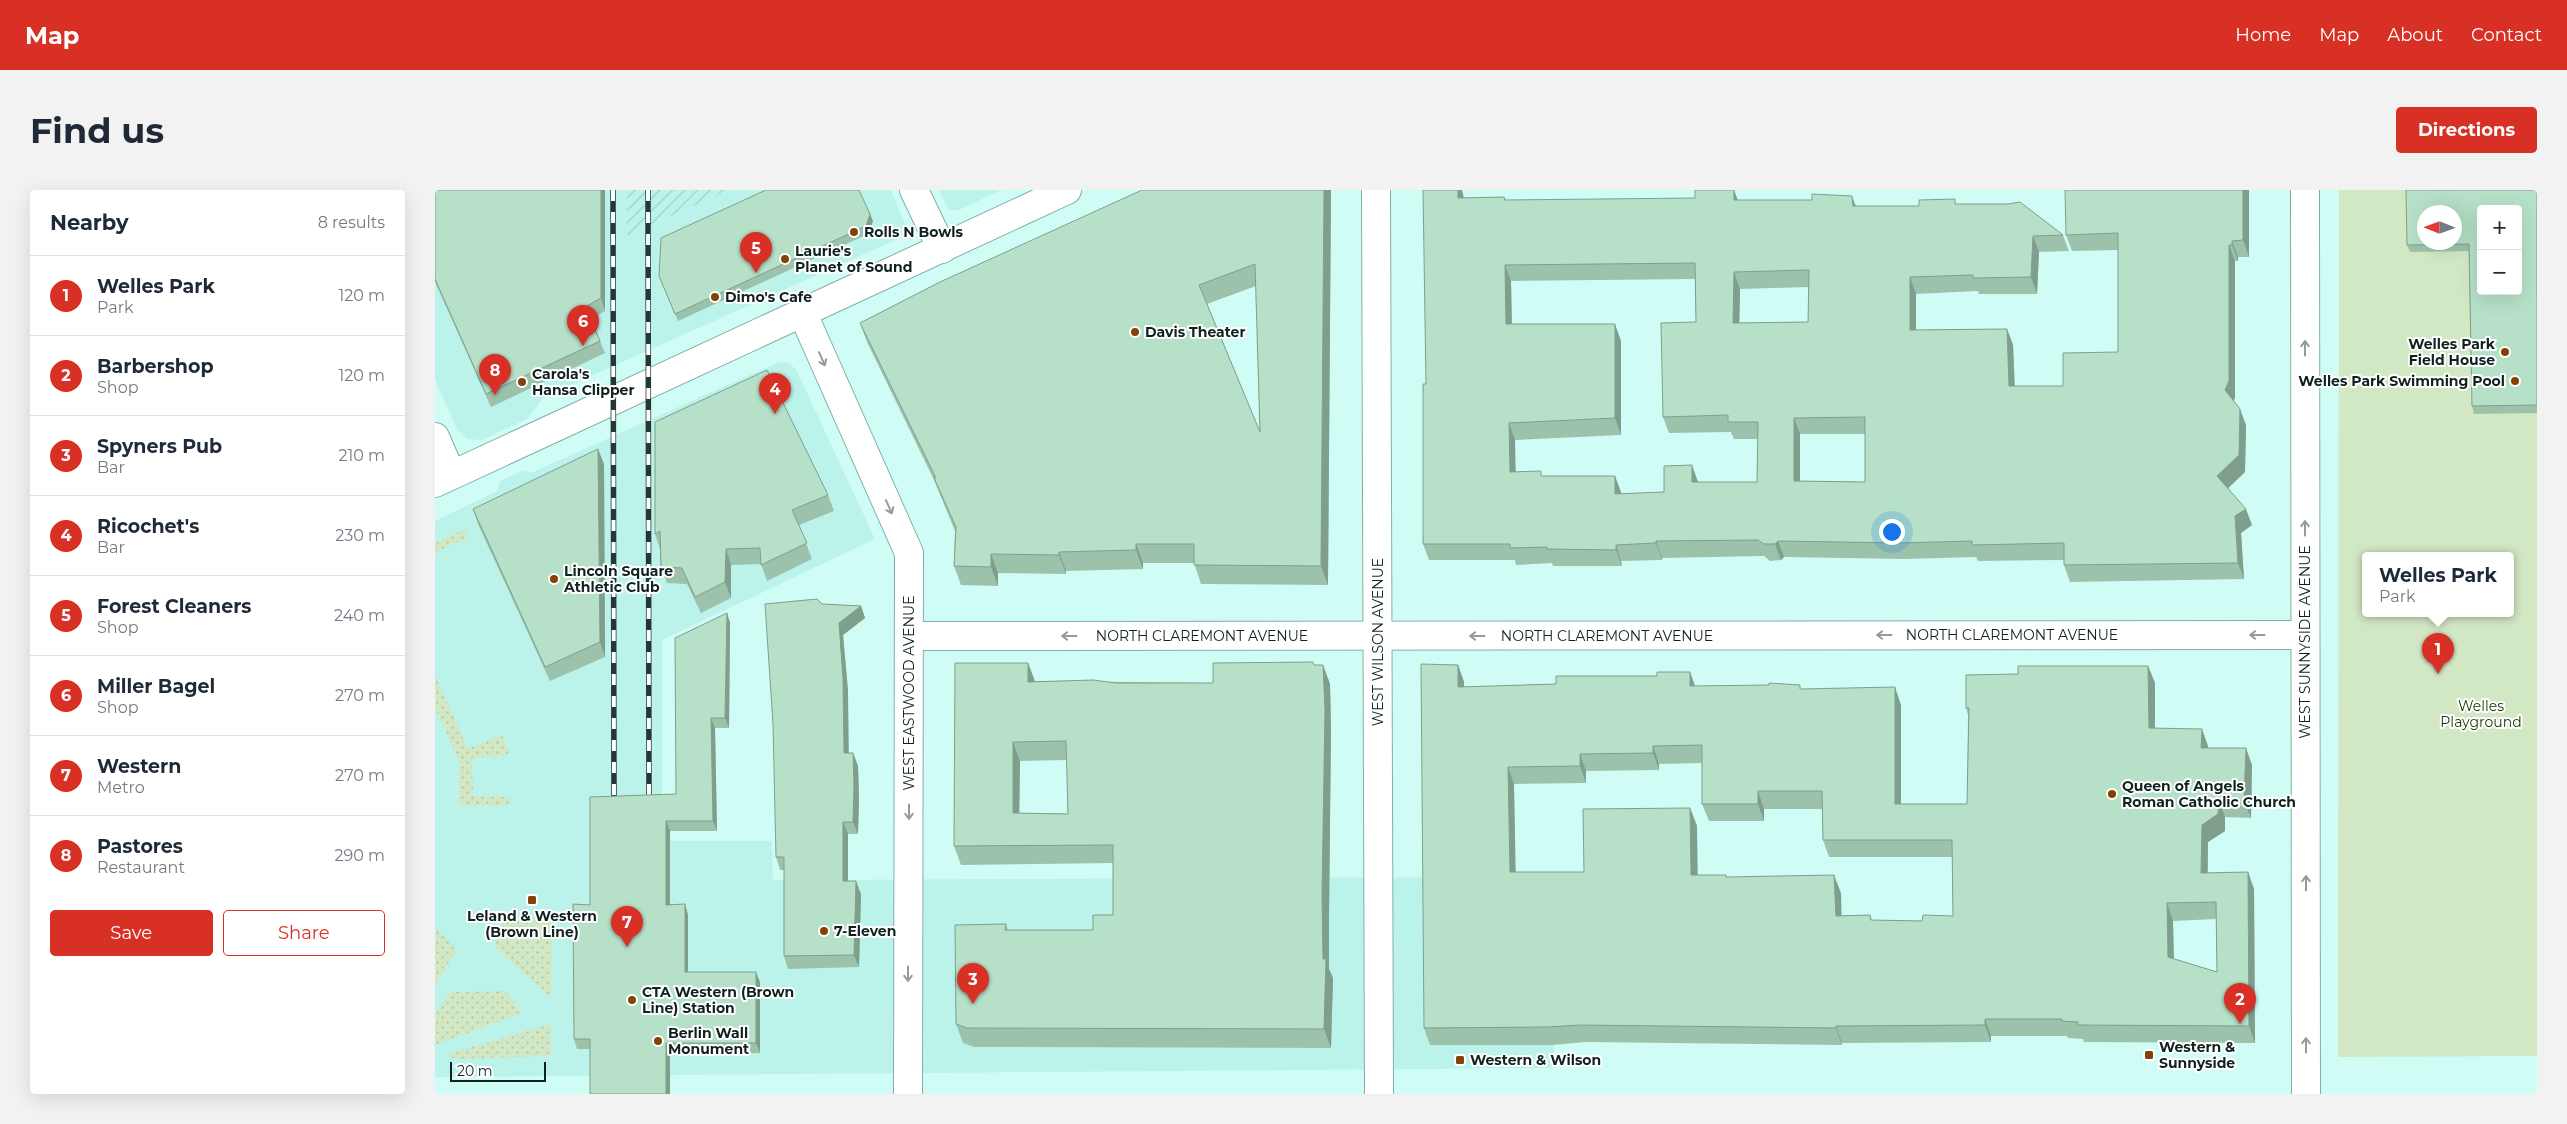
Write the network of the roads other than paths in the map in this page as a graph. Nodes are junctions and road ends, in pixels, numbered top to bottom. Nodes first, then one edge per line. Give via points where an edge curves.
1 (914, 190) edge
2 (1067, 190) edge
3 (1376, 190) edge
4 (2305, 190) edge
5 (942, 249) junction
6 (803, 314) junction
7 (435, 437) edge
8 (443, 478) edge
9 (2305, 635) junction
10 (909, 636) junction
11 (1377, 636) junction
12 (908, 1094) edge
13 (1379, 1094) edge
14 (2306, 1094) edge

1 - 5 street
2 - 5 street
3 - 11 street, WEST WILSON AVENUE
9 -> 4 street, WEST SUNNYSIDE AVENUE
5 - 6 street
6 - 8 street
6 -> 10 street, WEST EASTWOOD AVENUE via 909,553
7 - 8 street
9 -> 11 street, NORTH CLAREMONT AVENUE
14 -> 9 street, WEST SUNNYSIDE AVENUE
11 -> 10 street, NORTH CLAREMONT AVENUE
10 -> 12 street, WEST EASTWOOD AVENUE
11 - 13 street, WEST WILSON AVENUE

